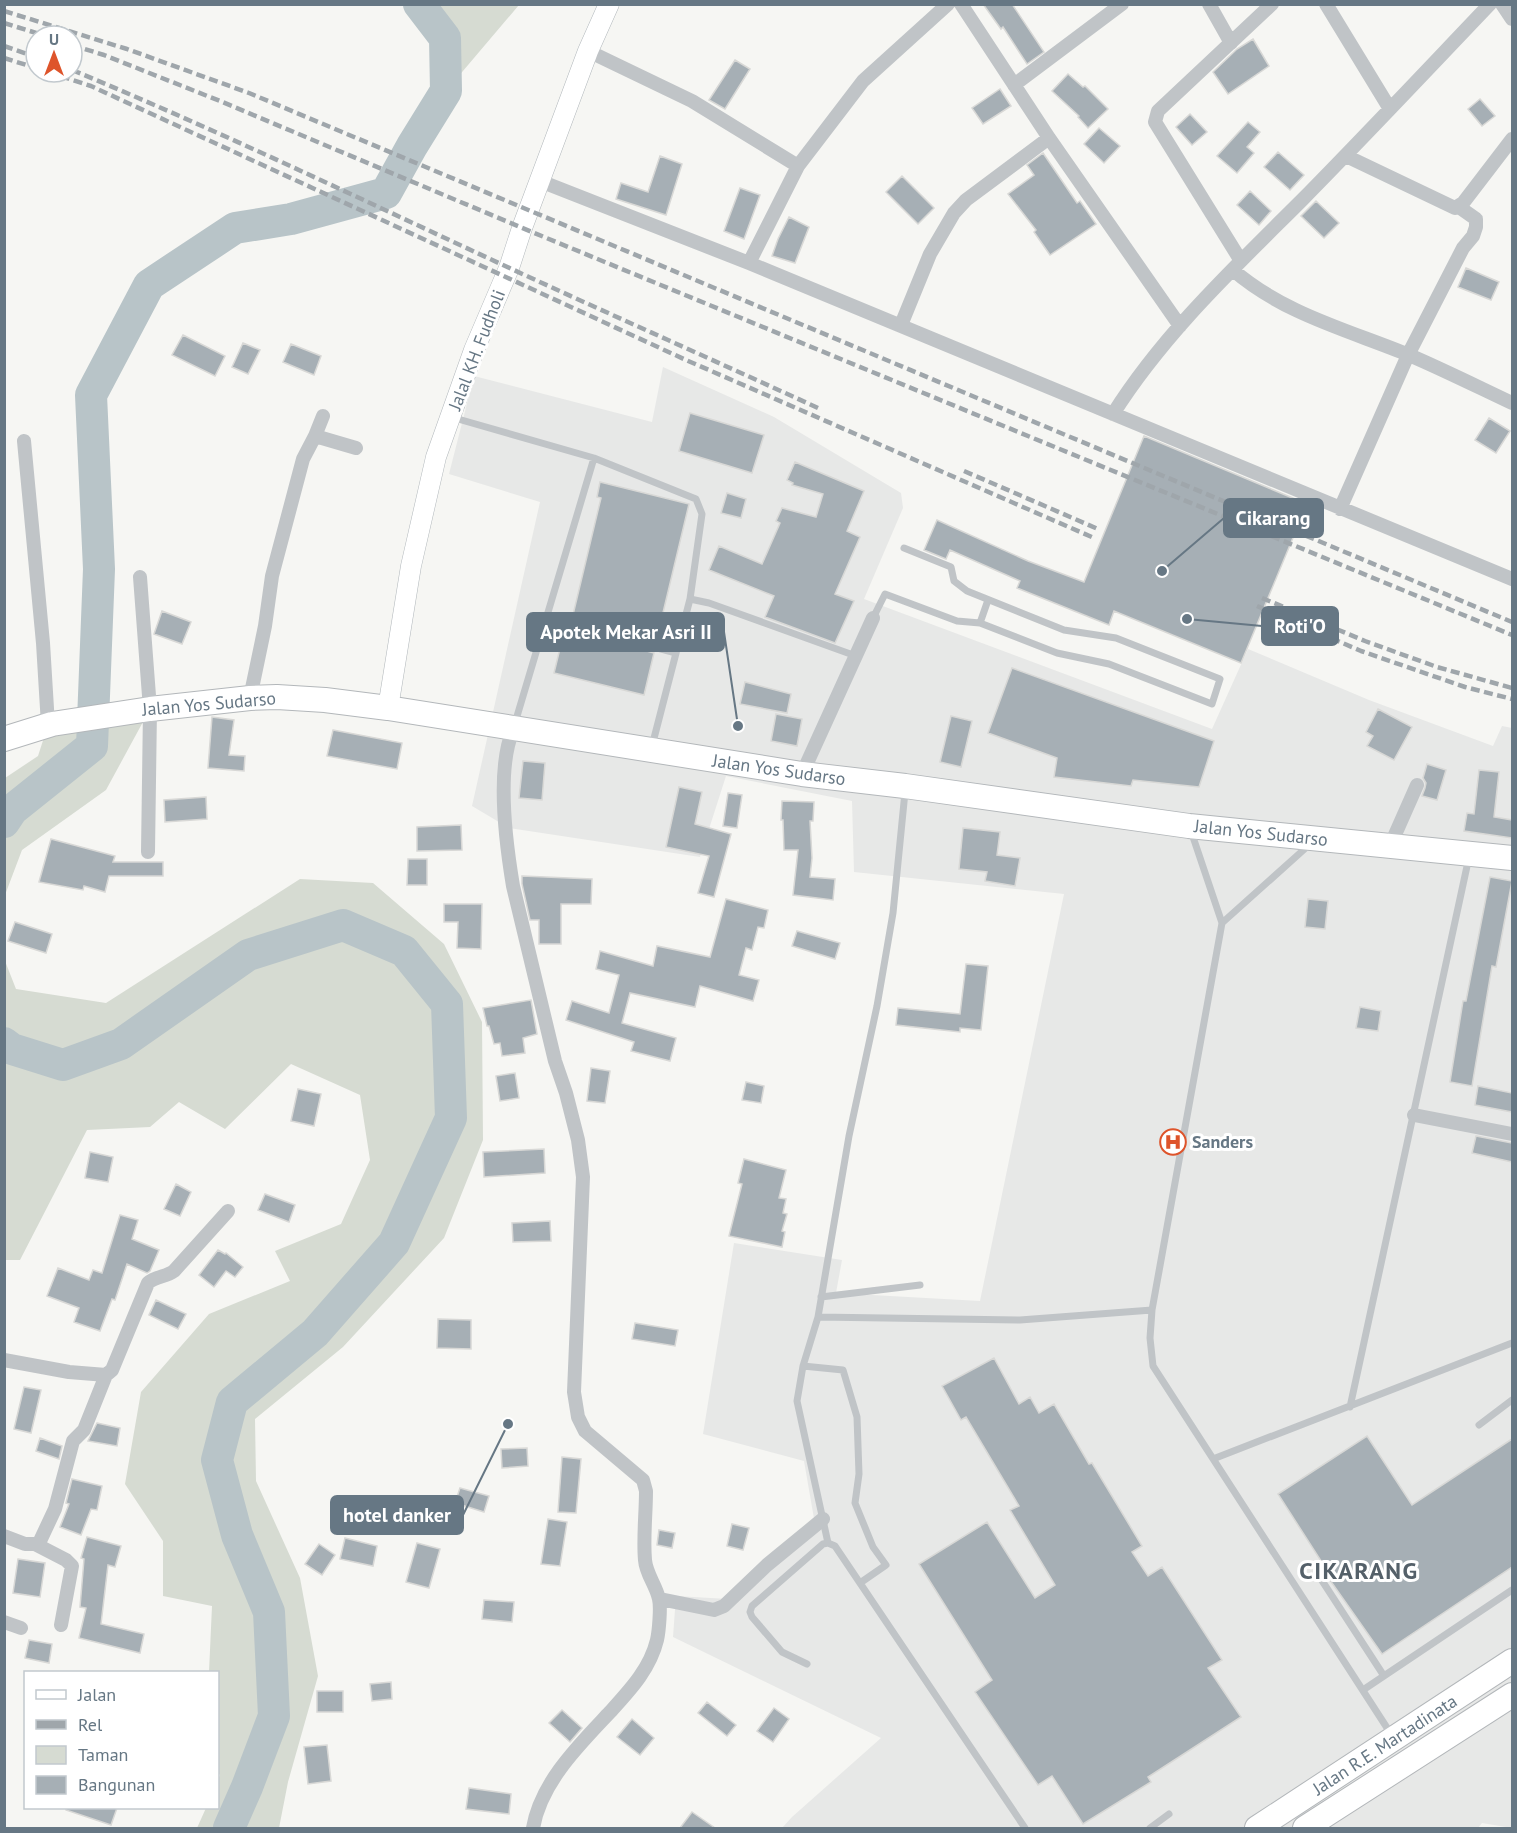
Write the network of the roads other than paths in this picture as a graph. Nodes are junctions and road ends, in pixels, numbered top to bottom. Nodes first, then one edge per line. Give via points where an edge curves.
1 (609, 4) edge
2 (948, 4) edge
3 (961, 4) edge
4 (1122, 4) edge
5 (1209, 4) edge
6 (1272, 4) edge
7 (1326, 4) edge
8 (1490, 4) edge
9 (1502, 4) edge
10 (932, 10) edge
11 (1512, 19) edge
12 (1231, 43) junction
13 (588, 51) junction
14 (1014, 85) junction
15 (1390, 109) junction
16 (1049, 138) junction
17 (1512, 140) edge
18 (1346, 156) junction
19 (798, 166) junction
20 (540, 180) junction
21 (1459, 207) junction
22 (749, 263) junction
23 (1237, 265) junction
24 (901, 325) junction
25 (1180, 326) junction
26 (1408, 355) junction
27 (1512, 403) edge
28 (1113, 414) junction
29 (323, 416) dead end
30 (451, 417) junction
31 (315, 436) junction
32 (24, 441) dead end
33 (356, 448) dead end
34 (594, 458) junction
35 (1340, 508) junction
36 (904, 548) dead end
37 (140, 577) dead end
38 (1512, 579) edge
39 (690, 599) junction
40 (988, 600) junction
41 (546, 618) junction
42 (873, 618) joint
43 (980, 623) junction
44 (676, 652) junction
45 (856, 657) junction
46 (250, 698) junction
47 (388, 708) junction
48 (147, 709) junction
49 (50, 725) junction
50 (513, 730) junction
51 (4, 739) edge
52 (650, 751) junction
53 (802, 774) junction
54 (1417, 785) dead end
55 (905, 786) junction
56 (1189, 826) junction
57 (1315, 839) junction
58 (1390, 846) junction
59 (148, 852) dead end
60 (1470, 855) junction
61 (1512, 858) edge
62 (1222, 923) junction
63 (1414, 1115) junction
64 (1512, 1134) edge
65 (228, 1211) dead end
66 (920, 1285) dead end
67 (821, 1297) junction
68 (1152, 1310) junction
69 (818, 1317) junction
70 (1512, 1343) edge
71 (4, 1360) edge
72 (803, 1366) junction
73 (106, 1375) junction
74 (1512, 1400) edge
75 (1350, 1407) junction
76 (1479, 1425) dead end
77 (1213, 1459) junction
78 (823, 1519) junction
79 (4, 1536) edge
80 (828, 1543) junction
81 (35, 1544) junction
82 (1319, 1575) dead end
83 (860, 1583) junction
84 (1512, 1590) edge
85 (660, 1599) junction
86 (4, 1622) edge
87 (61, 1625) dead end
88 (21, 1628) dead end
89 (1512, 1661) edge
90 (807, 1664) dead end
91 (1384, 1676) junction
92 (1363, 1690) junction
93 (1512, 1695) edge
94 (1394, 1739) junction
95 (1169, 1814) dead end
96 (533, 1828) edge
97 (1025, 1828) edge
98 (1150, 1828) edge
99 (1257, 1828) edge
100 (1305, 1828) edge

1 - 13 main road, Jalal KH. Fudholi
2 - 10 street
3 - 14 street
4 - 14 street
5 - 12 street
6 - 12 street
7 - 15 street
8 - 15 street
9 - 11 street
10 - 19 street via 863,81
12 - 23 street via 1158,111 1155,122
13 - 19 street via 692,101
13 - 20 main road, Jalal KH. Fudholi
14 - 16 street
15 - 18 street
16 - 24 street via 954,213 930,254
16 - 25 street
17 - 21 street
18 - 21 street via 1451,208
18 - 23 street
19 - 22 street
20 - 22 street
20 - 30 main road, Jalal KH. Fudholi
21 - 26 street via 1476,219 1475,230
22 - 24 street
23 - 25 street
23 - 26 street via 1250,284 1277,301
24 - 28 street
25 - 28 street via 1130,386
26 - 27 street
26 - 35 street
28 - 35 street
29 - 31 street
30 - 34 lane
30 - 47 main road, Jalal KH. Fudholi via 436,457 416,543
31 - 33 street
31 - 46 street via 303,459 272,576
32 - 49 street
34 - 39 lane via 696,499 702,514
34 - 41 lane
35 - 38 street
36 - 40 lane via 951,567 954,580
37 - 48 street
39 - 44 lane
39 - 45 lane
40 - 43 lane
40 - 43 lane via 1064,630 1116,638 1220,679 1212,704 1109,664 1057,653
41 - 44 lane
41 - 50 lane
42 - 43 lane via 885,594 957,621
42 - 45 street
44 - 52 lane
45 - 53 street
46 - 47 highway, Jalan Yos Sudarso via 324,700
46 - 48 highway, Jalan Yos Sudarso
47 - 50 highway, Jalan Yos Sudarso
48 - 49 highway, Jalan Yos Sudarso
48 - 59 street
49 - 51 highway, Jalan Yos Sudarso
50 - 52 highway, Jalan Yos Sudarso
50 - 85 street via 507,753 504,804 513,886 578,1140 583,1177 574,1392 578,1417 585,1431 643,1480 645,1561
52 - 53 highway, Jalan Yos Sudarso
53 - 55 highway, Jalan Yos Sudarso
54 - 58 street
55 - 56 highway, Jalan Yos Sudarso
55 - 67 lane via 893,913
56 - 57 highway, Jalan Yos Sudarso
56 - 62 lane
57 - 58 highway, Jalan Yos Sudarso
57 - 62 lane
58 - 60 highway, Jalan Yos Sudarso
60 - 61 highway, Jalan Yos Sudarso
60 - 63 lane
62 - 68 lane
63 - 64 street
63 - 75 lane
65 - 73 street via 174,1271 148,1283 112,1370
66 - 67 lane
67 - 69 lane
68 - 69 lane via 1020,1320
68 - 77 lane via 1153,1366
69 - 72 lane
70 - 75 lane
71 - 73 street
72 - 78 lane via 797,1401
72 - 83 lane via 843,1370 857,1417 859,1473 855,1503 873,1547 886,1565
73 - 81 street via 84,1430 73,1441 54,1509
74 - 76 lane
75 - 77 lane
77 - 92 lane
78 - 80 lane
78 - 85 street via 714,1610
79 - 81 street
80 - 83 lane via 835,1546
80 - 90 lane via 752,1606 750,1612 782,1652
81 - 87 street via 72,1566
82 - 91 lane
83 - 97 lane
84 - 91 lane
85 - 96 street via 657,1638 648,1665 547,1788
86 - 88 street
89 - 94 highway, Jalan R.E. Martadinata
91 - 92 lane
92 - 94 lane
93 - 100 highway, Jalan R.E. Martadinata
94 - 99 highway, Jalan R.E. Martadinata
95 - 98 lane

